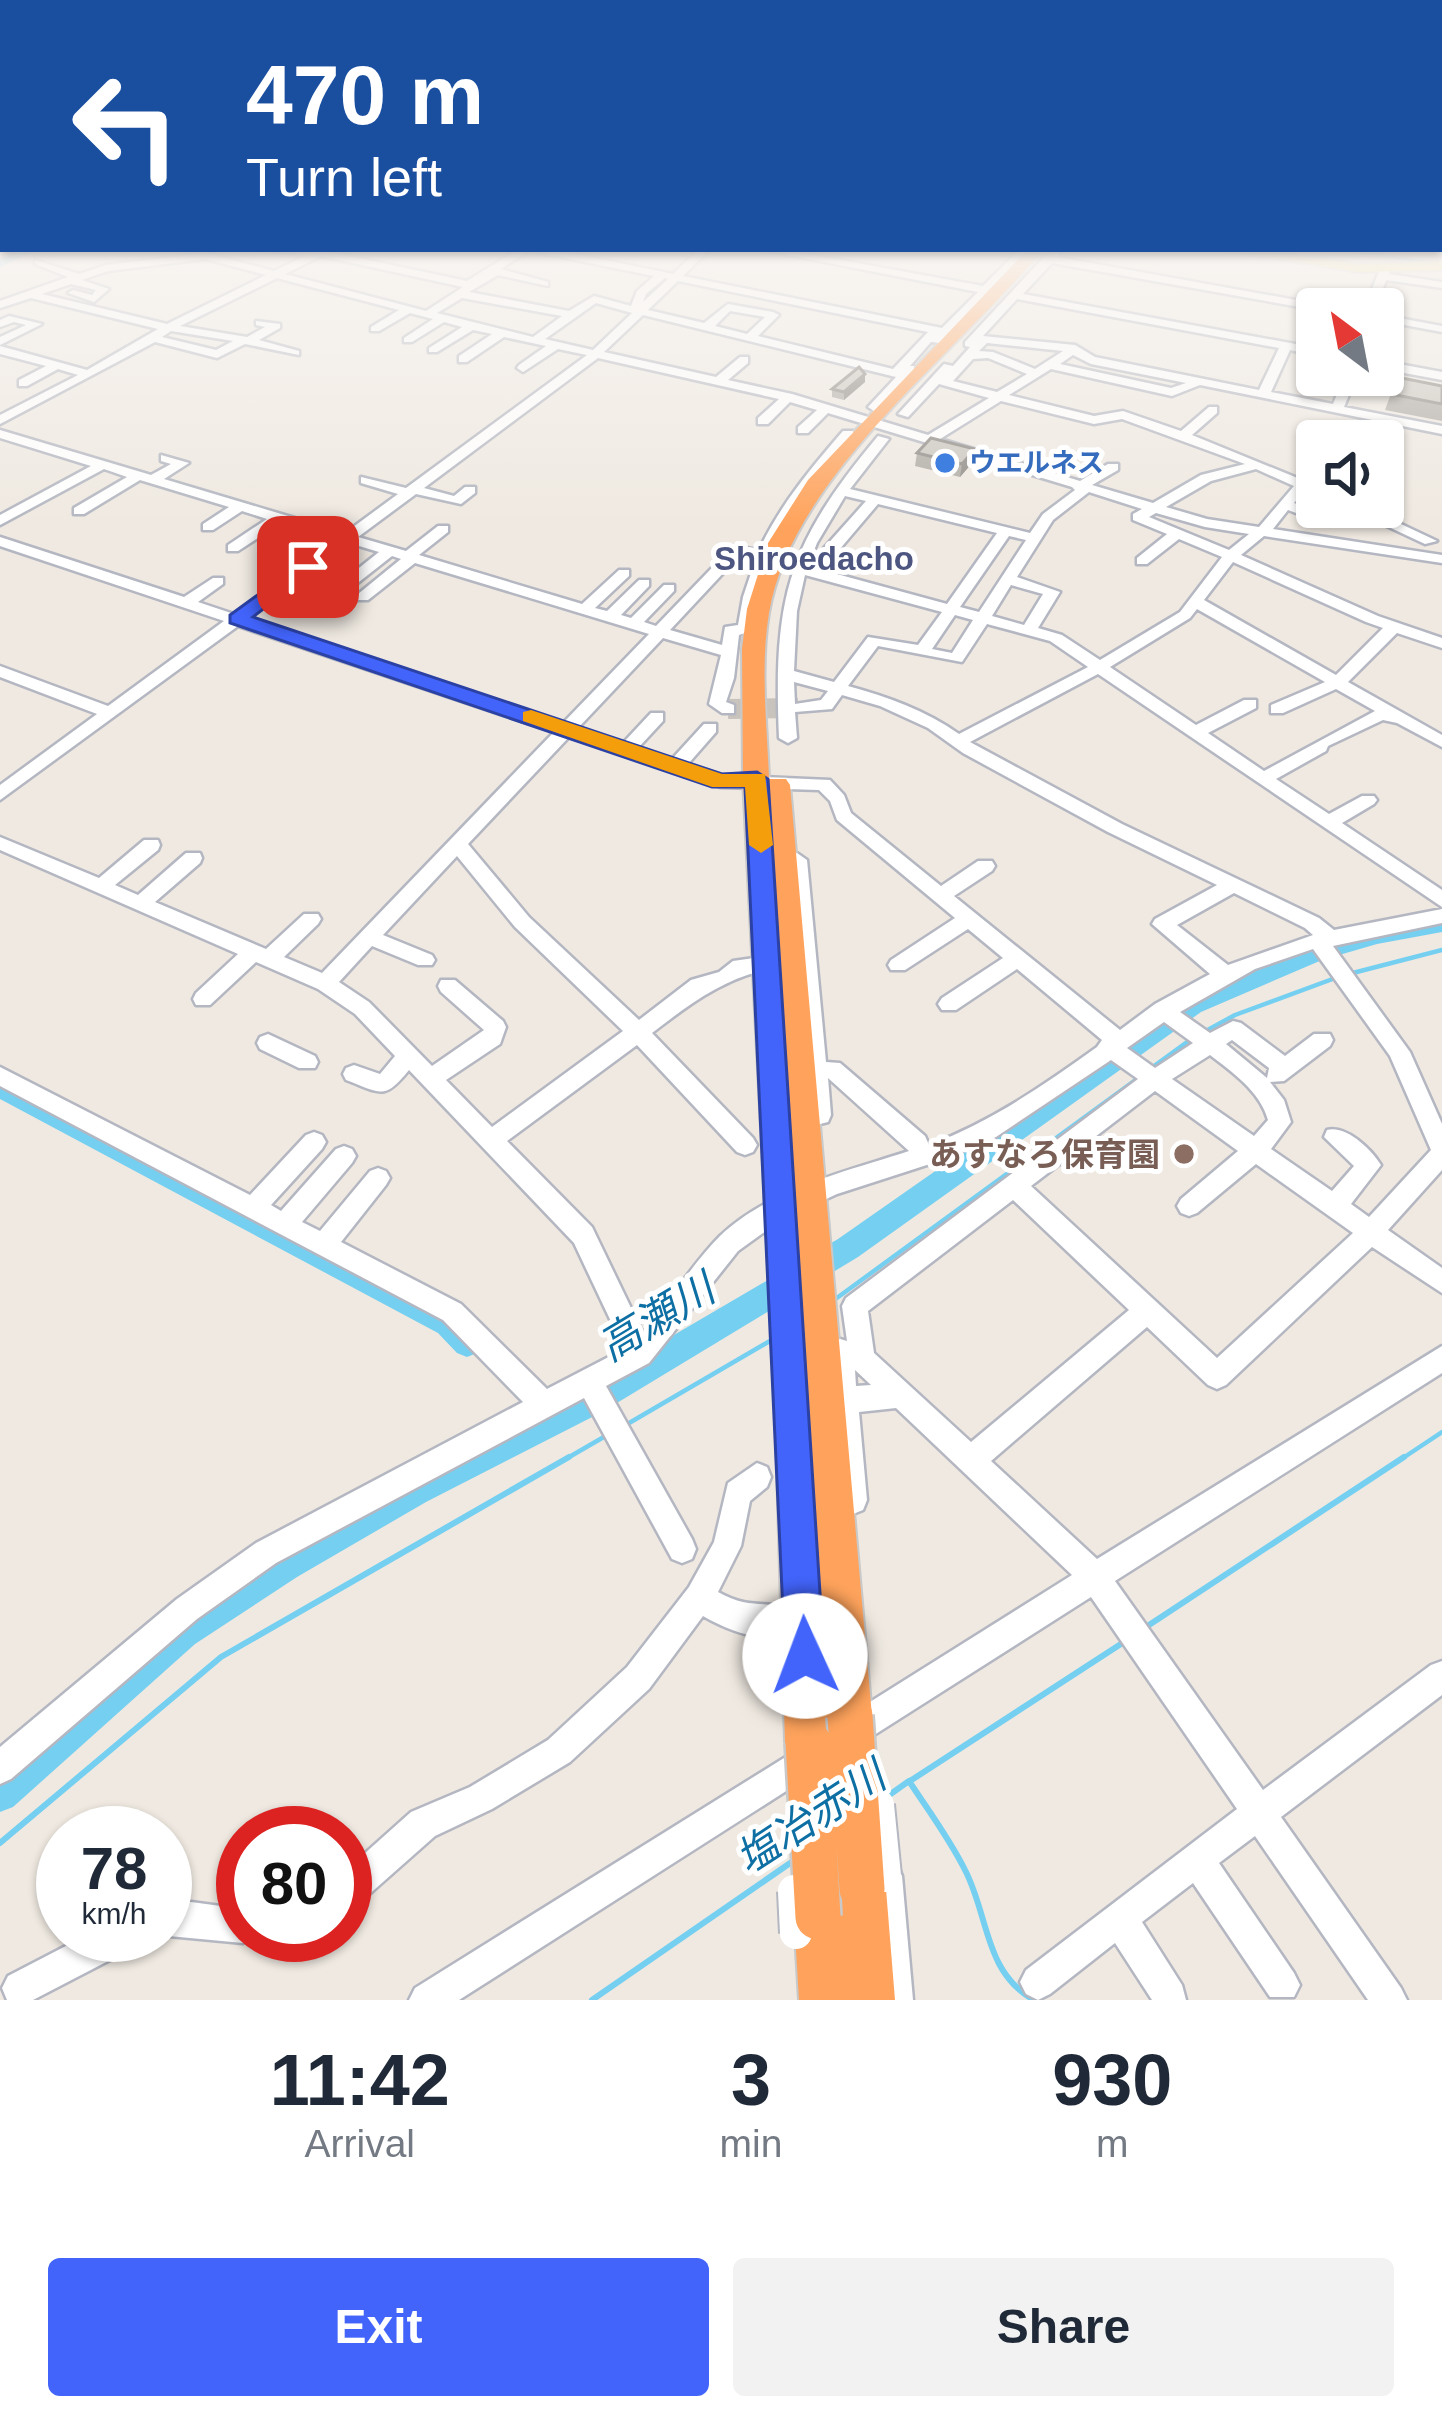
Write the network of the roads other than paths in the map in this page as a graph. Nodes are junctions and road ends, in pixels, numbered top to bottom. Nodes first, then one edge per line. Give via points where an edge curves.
1 (37, 339) edge
2 (152, 339) edge
3 (159, 339) edge
4 (235, 339) edge
5 (249, 339) edge
6 (449, 339) edge
7 (486, 339) edge
8 (513, 339) edge
9 (533, 339) edge
10 (611, 339) edge
11 (749, 339) edge
12 (946, 339) edge
13 (956, 339) edge
14 (956, 339) edge
15 (956, 339) edge
16 (964, 339) edge
17 (981, 339) edge
18 (1048, 339) edge
19 (1246, 339) edge
20 (536, 340) joint
21 (246, 341) junction
22 (1068, 344) junction
23 (556, 345) junction
24 (1101, 345) dead end
25 (1286, 347) junction
26 (3, 348) edge
27 (1296, 349) edge
28 (433, 350) dead end
29 (295, 352) dead end
30 (596, 355) junction
31 (1161, 356) dead end
32 (463, 359) dead end
33 (485, 359) dead end
34 (744, 360) dead end
35 (1091, 360) junction
36 (1049, 364) junction
37 (57, 365) junction
38 (523, 368) dead end
39 (659, 369) junction
40 (1404, 369) edge
41 (927, 370) junction
42 (1148, 372) junction
43 (1035, 373) junction
44 (88, 374) junction
45 (1442, 376) edge
46 (643, 382) dead end
47 (718, 382) junction
48 (1198, 382) junction
49 (23, 383) dead end
50 (1076, 385) dead end
51 (1296, 390) edge
52 (1263, 395) junction
53 (998, 396) junction
54 (1343, 396) edge
55 (788, 397) junction
56 (1291, 400) junction
57 (826, 408) junction
58 (1213, 410) dead end
59 (1337, 410) junction
60 (0, 419) edge
61 (764, 421) dead end
62 (877, 424) junction
63 (803, 430) dead end
64 (1442, 430) edge
65 (0, 434) edge
66 (1184, 435) junction
67 (932, 440) junction
68 (166, 458) dead end
69 (826, 464) junction
70 (102, 465) junction
71 (1258, 465) junction
72 (1113, 467) dead end
73 (145, 478) junction
74 (366, 480) dead end
75 (1296, 482) edge
76 (1082, 488) junction
77 (470, 490) dead end
78 (839, 490) junction
79 (411, 491) junction
80 (1296, 498) edge
81 (875, 499) junction
82 (1287, 505) junction
83 (239, 507) junction
84 (1296, 508) edge
85 (1151, 510) junction
86 (80, 511) dead end
87 (278, 518) junction
88 (0, 521) edge
89 (208, 526) dead end
90 (1401, 528) edge
91 (443, 529) dead end
92 (1006, 531) junction
93 (1176, 533) junction
94 (1261, 533) junction
95 (807, 534) junction
96 (1033, 538) junction
97 (346, 539) junction
98 (0, 541) edge
99 (1430, 541) dead end
100 (233, 548) dead end
101 (389, 552) junction
102 (268, 555) dead end
103 (764, 555) junction
104 (1231, 555) junction
105 (410, 558) junction
106 (1442, 559) edge
107 (1142, 561) dead end
108 (308, 567) junction
109 (806, 569) junction
110 (624, 572) dead end
111 (1007, 579) junction
112 (218, 581) dead end
113 (644, 583) dead end
114 (669, 588) dead end
115 (340, 590) dead end
116 (363, 597) dead end
117 (188, 602) junction
118 (1198, 603) junction
119 (952, 609) junction
120 (584, 610) junction
121 (983, 617) junction
122 (609, 618) junction
123 (238, 619) junction
124 (634, 625) junction
125 (1394, 628) junction
126 (745, 630) junction
127 (1029, 630) junction
128 (780, 632) junction
129 (659, 633) junction
130 (1442, 644) edge
131 (922, 651) junction
132 (730, 653) junction
133 (1098, 668) junction
134 (0, 671) edge
135 (784, 674) junction
136 (1335, 681) junction
137 (839, 688) junction
138 (786, 702) junction
139 (1250, 704) dead end
140 (728, 709) dead end
141 (1277, 709) dead end
142 (110, 713) junction
143 (657, 717) dead end
144 (710, 728) dead end
145 (567, 729) junction
146 (1194, 733) junction
147 (788, 738) dead end
148 (962, 739) junction
149 (1442, 744) edge
150 (628, 749) junction
151 (756, 763) junction
152 (676, 766) junction
153 (1262, 779) junction
154 (0, 794) edge
155 (1367, 800) dead end
156 (747, 807) dead end
157 (1327, 823) junction
158 (0, 843) edge
159 (152, 845) dead end
160 (458, 845) junction
161 (193, 858) dead end
162 (985, 866) dead end
163 (1234, 884) junction
164 (100, 887) junction
165 (758, 890) junction
166 (939, 897) junction
167 (1442, 900) edge
168 (140, 904) junction
169 (1442, 916) edge
170 (311, 919) dead end
171 (967, 920) junction
172 (369, 937) junction
173 (1326, 940) junction
174 (261, 955) junction
175 (425, 960) dead end
176 (1015, 960) junction
177 (898, 965) dead end
178 (754, 966) junction
179 (1226, 975) junction
180 (325, 982) junction
181 (448, 986) dead end
182 (203, 999) dead end
183 (949, 1004) dead end
184 (1162, 1010) junction
185 (638, 1032) junction
186 (758, 1032) junction
187 (1322, 1040) dead end
188 (794, 1042) junction
189 (268, 1043) dead end
190 (1112, 1043) junction
191 (1208, 1044) junction
192 (408, 1055) junction
193 (307, 1061) dead end
194 (1284, 1068) junction
195 (832, 1069) dead end
196 (354, 1074) dead end
197 (0, 1076) edge
198 (430, 1078) junction
199 (1152, 1081) junction
200 (1261, 1086) junction
201 (761, 1115) dead end
202 (820, 1115) dead end
203 (1335, 1137) dead end
204 (490, 1141) junction
205 (314, 1142) dead end
206 (746, 1145) dead end
207 (1257, 1149) junction
208 (1442, 1152) edge
209 (344, 1156) dead end
210 (922, 1157) junction
211 (378, 1178) dead end
212 (1013, 1184) junction
213 (1335, 1205) junction
214 (1189, 1206) dead end
215 (253, 1208) junction
216 (797, 1219) junction
217 (285, 1224) junction
218 (1372, 1231) junction
219 (324, 1244) junction
220 (1442, 1282) edge
221 (1146, 1312) junction
222 (640, 1354) junction
223 (1442, 1358) edge
224 (827, 1366) junction
225 (590, 1382) junction
226 (901, 1395) junction
227 (544, 1406) junction
228 (782, 1406) junction
229 (970, 1461) junction
230 (757, 1478) dead end
231 (682, 1549) dead end
232 (1095, 1577) junction
233 (699, 1597) junction
234 (786, 1621) junction
235 (1442, 1676) edge
236 (798, 1747) junction
237 (0, 1768) edge
238 (1259, 1810) junction
239 (1197, 1860) junction
240 (372, 1869) edge
241 (874, 1882) junction
242 (1119, 1918) junction
243 (807, 1925) junction
244 (67, 1962) edge
245 (1038, 1982) dead end
246 (1282, 1985) dead end
247 (13, 1988) edge
248 (1170, 1997) edge
249 (427, 2000) edge
250 (801, 2000) edge
251 (824, 2000) edge
252 (870, 2000) edge
253 (895, 2000) edge
254 (1389, 2000) edge

1 - 26 street
2 - 44 street
3 - 21 street via 218,354
4 - 21 street
5 - 21 street
6 - 28 street
7 - 32 street
8 - 33 street
9 - 20 street
10 - 30 street
11 - 12 street via 896,373
13 - 41 highway
14 - 41 highway
15 - 41 street
16 - 53 street via 945,383
17 - 43 street via 989,354
18 - 22 street
19 - 25 street
20 - 23 street
21 - 29 street
22 - 35 street
22 - 36 street
23 - 30 street
23 - 38 street
24 - 35 street
25 - 27 street
25 - 52 street
26 - 37 street
30 - 39 street
30 - 79 street
31 - 42 street
34 - 47 street
35 - 42 street
36 - 43 street
36 - 48 street via 1172,392
37 - 44 street
37 - 49 street
39 - 46 street
39 - 47 street
40 - 45 street
41 - 62 highway
42 - 48 street
43 - 50 street
43 - 53 street
44 - 60 street
47 - 55 street
48 - 52 street
51 - 56 street
52 - 56 street
53 - 66 street via 1094,420 1123,415
53 - 67 street
54 - 59 street
55 - 57 street
55 - 61 street
56 - 59 street
57 - 62 street
57 - 63 street
58 - 66 street
59 - 64 street
62 - 67 street
62 - 69 highway
62 - 78 street
62 - 95 highway
65 - 70 street
66 - 71 street
67 - 76 street
68 - 73 street via 182,463
69 - 103 street via 788,507
69 - 151 highway via 766,574 753,649
70 - 73 street
70 - 88 street
71 - 75 street
71 - 85 street via 1206,478
72 - 76 street
73 - 83 street
73 - 86 street
74 - 79 street
76 - 85 street
76 - 96 street
77 - 79 street via 456,501
78 - 81 street
78 - 95 street
79 - 97 street
80 - 82 street
81 - 92 street
81 - 109 street
82 - 84 street
82 - 94 street
83 - 87 street
83 - 89 street
85 - 93 street via 1138,517
85 - 94 street
87 - 97 street
87 - 100 street
90 - 99 street
91 - 105 street
92 - 96 street
92 - 119 street
93 - 104 street
93 - 107 street
94 - 104 street
94 - 106 street
95 - 109 street
95 - 128 highway via 784,579
96 - 111 street
97 - 101 street
97 - 108 street
98 - 117 street
101 - 105 street
101 - 115 street
102 - 108 street
103 - 126 street
103 - 129 street via 738,549
104 - 118 street
104 - 125 street
105 - 116 street
105 - 120 street
108 - 123 street
109 - 119 street
109 - 128 street
110 - 120 street
111 - 121 street
111 - 127 street via 1052,592
112 - 117 street
113 - 122 street
114 - 124 street
117 - 123 street
118 - 133 street
118 - 136 street
119 - 121 street
119 - 131 street
120 - 122 street
121 - 127 street
121 - 131 street via 956,659
122 - 124 street
123 - 142 street
123 - 145 street
124 - 129 street
125 - 130 street
125 - 136 street
126 - 132 street via 731,630
126 - 151 street
127 - 133 street via 1056,638
128 - 135 street
128 - 138 highway
129 - 132 street
129 - 145 street
131 - 137 street via 874,640
132 - 140 street via 717,704
133 - 146 street
133 - 148 street
134 - 142 street
135 - 137 street
135 - 138 street
136 - 141 street
136 - 149 street
137 - 138 street via 826,705
137 - 148 street
138 - 147 street
138 - 151 highway
139 - 146 street
142 - 154 street
143 - 150 street
144 - 152 street
145 - 150 street
145 - 160 street
146 - 153 street
148 - 163 street via 1114,829
149 - 153 street via 1384,713
150 - 152 street
151 - 152 street via 720,781
151 - 165 highway
151 - 166 street via 824,784 843,816
151 - 188 highway via 793,866
153 - 157 street
155 - 157 street
156 - 165 street
157 - 167 street
158 - 164 street
159 - 164 street
160 - 172 street
160 - 185 street via 522,922
161 - 168 street
162 - 166 street
163 - 173 street via 1312,923
163 - 179 street via 1162,924
164 - 168 street
165 - 178 street
165 - 188 highway
166 - 171 street
168 - 174 street
169 - 173 street
170 - 174 street
171 - 176 street
171 - 177 street
172 - 175 street
172 - 180 street
173 - 179 street
173 - 208 street via 1399,1052
174 - 180 street
174 - 182 street
176 - 183 street
176 - 190 street
178 - 185 street via 698,986
178 - 186 street
179 - 184 street
180 - 192 street
181 - 198 street via 495,1028 492,1038
184 - 190 street
184 - 191 street
185 - 204 street
185 - 206 street
186 - 188 street
186 - 201 street
187 - 194 street
188 - 202 street
188 - 216 highway
189 - 193 street
190 - 199 street
190 - 210 street via 988,1129
191 - 194 street via 1233,1029
191 - 199 street
191 - 200 street
192 - 196 street via 384,1085
192 - 198 street
194 - 200 street
195 - 210 street via 917,1143
197 - 215 street
198 - 204 street
199 - 207 street
199 - 212 street
200 - 207 street via 1279,1106 1280,1122
203 - 213 street via 1369,1165
204 - 222 street via 583,1235
205 - 215 street
207 - 213 street
207 - 214 street
208 - 218 street
209 - 217 street
210 - 216 street
211 - 219 street
212 - 221 street
212 - 226 street via 855,1306 862,1359
213 - 218 street
215 - 217 street
216 - 222 street via 715,1254
216 - 224 highway
217 - 219 street
218 - 220 street
218 - 221 street via 1217,1376
219 - 227 street via 452,1312
221 - 229 street
222 - 225 street
223 - 232 street
224 - 226 street
224 - 228 highway
224 - 241 highway, bridge
225 - 227 street
225 - 231 street
226 - 229 street
227 - 237 street via 266,1553 187,1609
228 - 234 street
228 - 236 highway
229 - 232 street
230 - 233 street via 738,1493 727,1546
232 - 238 street
232 - 249 street
233 - 234 street via 755,1624
233 - 240 street via 638,1678 559,1751 424,1824
234 - 236 street
235 - 238 street
236 - 243 highway, bridge
238 - 239 street
238 - 254 street
239 - 242 street
239 - 246 street
241 - 252 highway
241 - 253 street
242 - 245 street
242 - 248 street
243 - 250 street
243 - 251 highway
244 - 247 street

